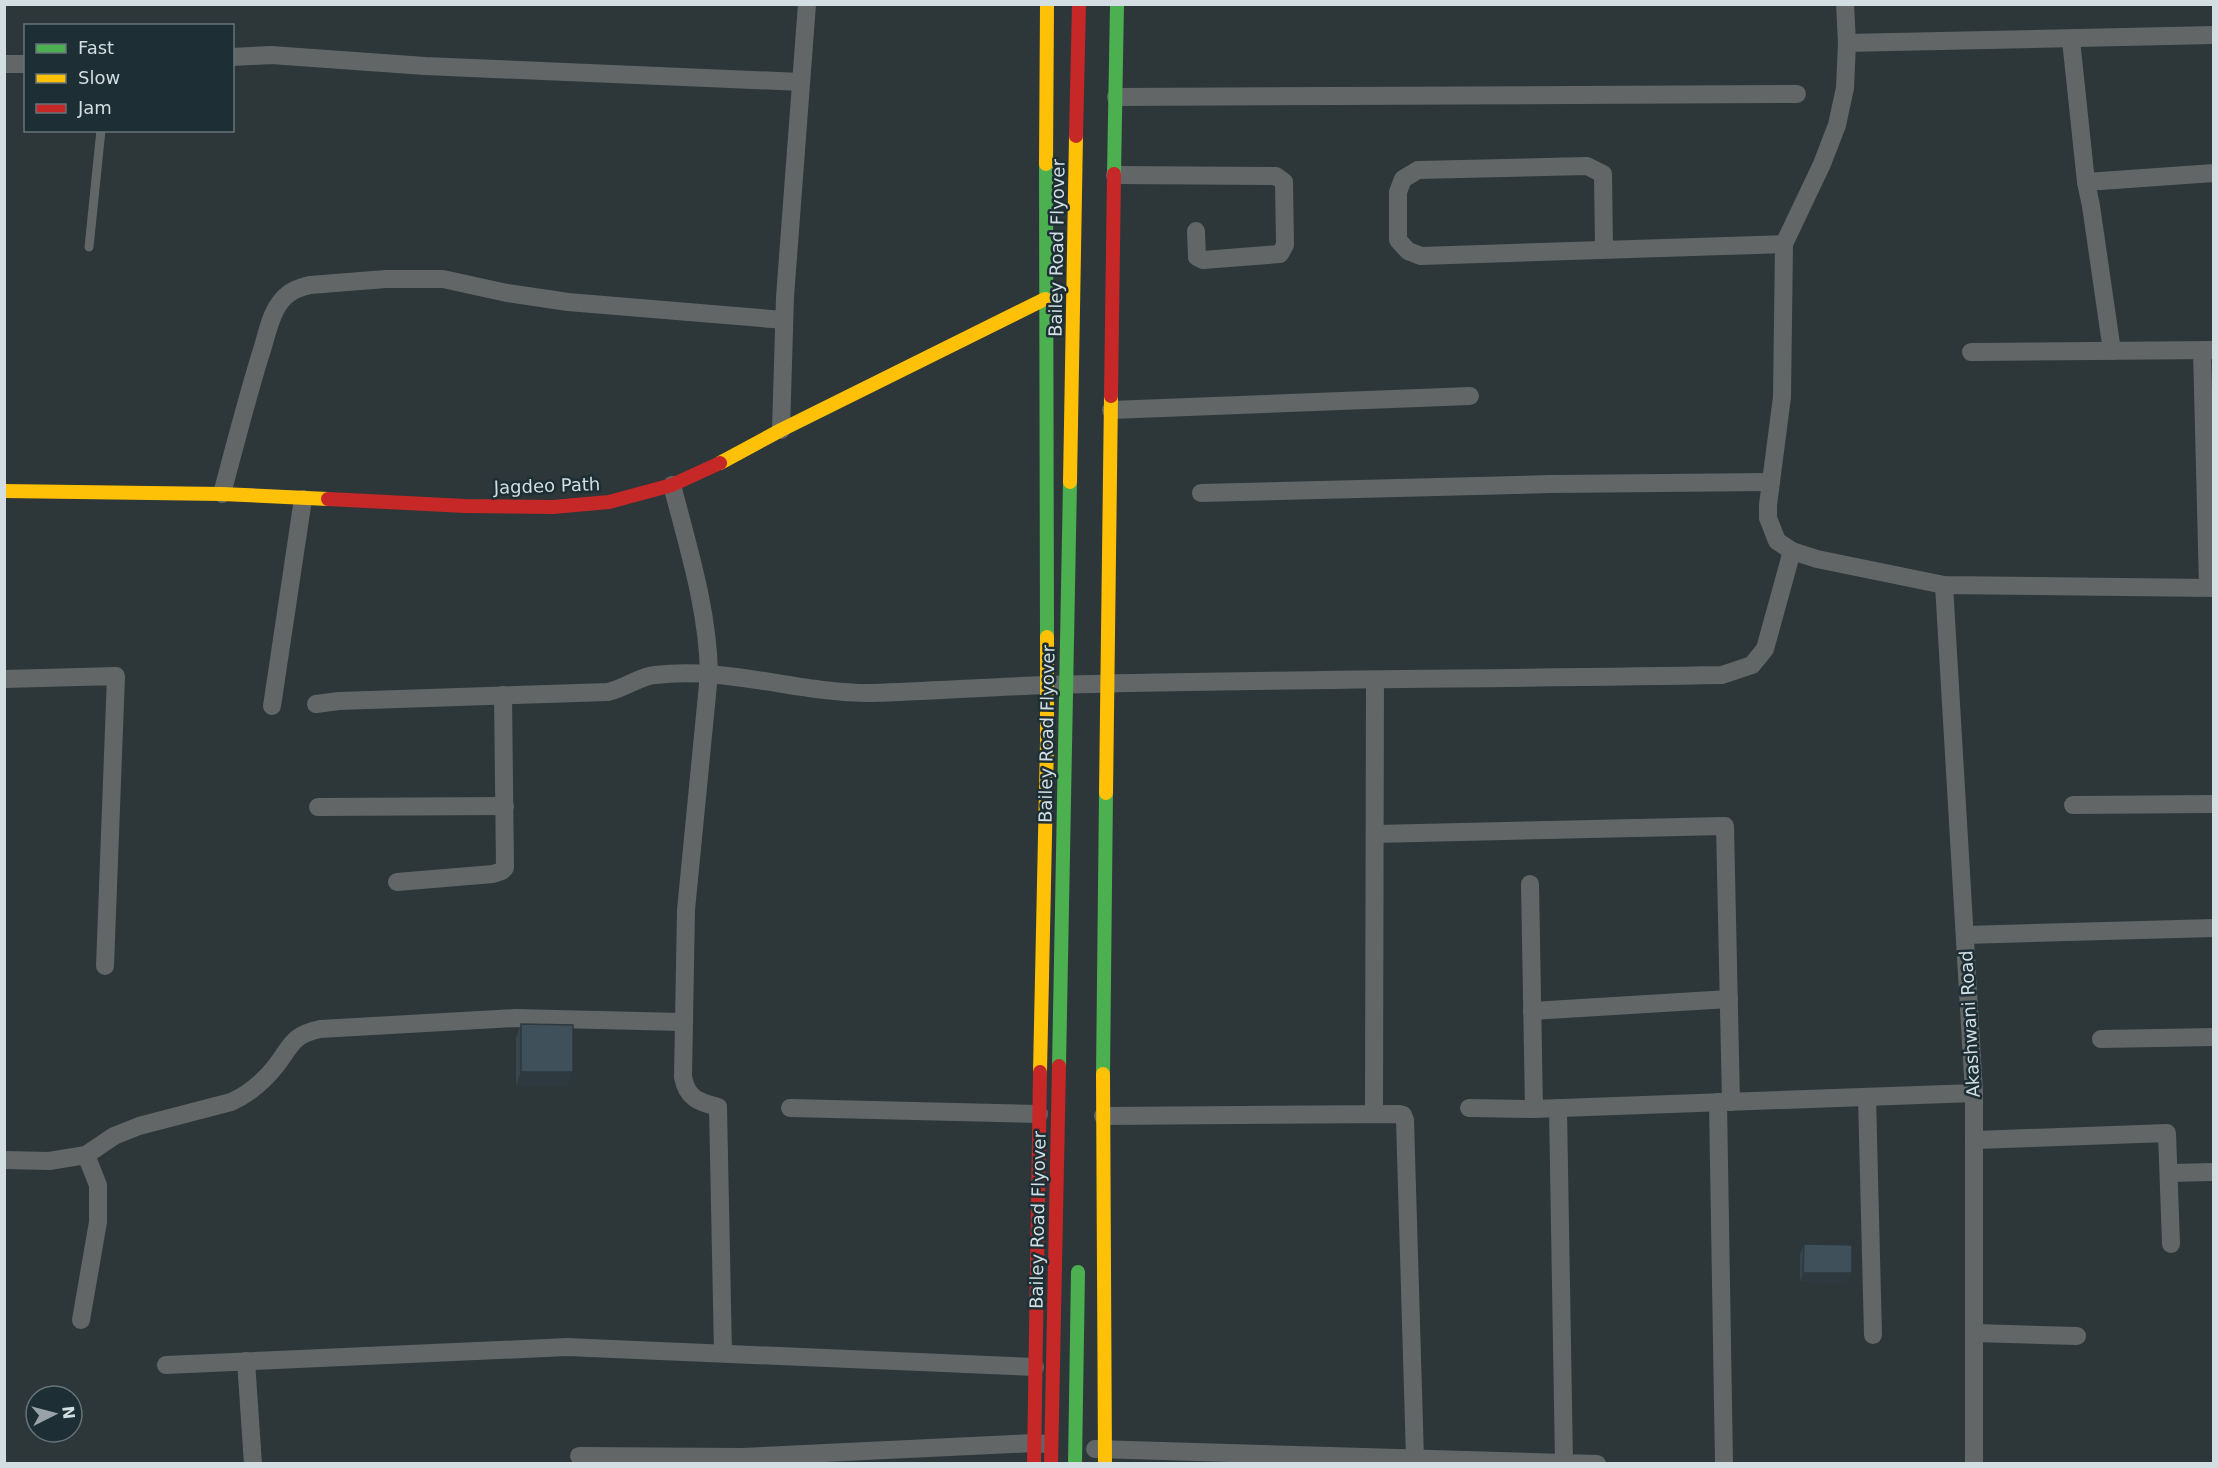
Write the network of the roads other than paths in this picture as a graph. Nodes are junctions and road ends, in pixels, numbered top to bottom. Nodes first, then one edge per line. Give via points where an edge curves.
1 (807, 4) edge
2 (1047, 4) edge
3 (1080, 4) edge
4 (1117, 4) edge
5 (1845, 4) edge
6 (2214, 35) edge
7 (2071, 40) junction
8 (1847, 44) junction
9 (234, 57) edge
10 (4, 64) edge
11 (24, 64) edge
12 (801, 82) junction
13 (1797, 94) dead end
14 (1116, 97) junction
15 (101, 132) edge
16 (2214, 174) edge
17 (1115, 175) junction
18 (2086, 182) junction
19 (1046, 204) junction
20 (1103, 206) junction
21 (1196, 231) dead end
22 (1784, 244) junction
23 (89, 247) dead end
24 (1604, 250) junction
25 (1045, 299) junction
26 (783, 320) junction
27 (1045, 346) junction
28 (1101, 347) junction
29 (2208, 350) edge
30 (2112, 351) junction
31 (1971, 352) dead end
32 (1470, 396) dead end
33 (1111, 410) junction
34 (781, 430) junction
35 (1771, 482) junction
36 (672, 485) junction
37 (4, 491) edge
38 (1201, 492) dead end
39 (222, 494) junction
40 (303, 499) junction
41 (1792, 551) junction
42 (1944, 585) junction
43 (2211, 588) edge
44 (1086, 669) dead end
45 (709, 674) junction
46 (4, 679) edge
47 (1375, 681) junction
48 (1107, 684) junction
49 (1047, 685) junction
50 (1086, 692) dead end
51 (503, 694) junction
52 (316, 704) dead end
53 (272, 706) dead end
54 (2214, 804) edge
55 (2073, 805) dead end
56 (505, 806) junction
57 (318, 807) dead end
58 (1375, 834) junction
59 (397, 882) dead end
60 (1530, 884) dead end
61 (2214, 928) edge
62 (1965, 935) junction
63 (105, 966) dead end
64 (1728, 999) junction
65 (1532, 1011) junction
66 (682, 1022) junction
67 (2214, 1037) edge
68 (2101, 1039) dead end
69 (1974, 1093) junction
70 (1867, 1097) junction
71 (1725, 1102) junction
72 (790, 1108) dead end
73 (1469, 1108) dead end
74 (1558, 1108) junction
75 (1534, 1109) junction
76 (1039, 1114) junction
77 (1374, 1114) junction
78 (1103, 1116) junction
79 (1976, 1140) junction
80 (86, 1155) junction
81 (4, 1160) edge
82 (2214, 1172) edge
83 (2169, 1173) junction
84 (2171, 1244) dead end
85 (1078, 1262) dead end
86 (81, 1320) dead end
87 (1975, 1334) junction
88 (1873, 1335) dead end
89 (2077, 1336) dead end
90 (723, 1353) junction
91 (246, 1361) junction
92 (166, 1365) dead end
93 (1035, 1367) junction
94 (1034, 1443) junction
95 (579, 1456) dead end
96 (1105, 1456) edge
97 (1416, 1458) junction
98 (1481, 1462) edge
99 (1564, 1463) edge
100 (253, 1464) edge
101 (1034, 1464) edge
102 (1051, 1464) edge
103 (1075, 1464) edge
104 (1597, 1464) edge
105 (1724, 1464) edge
106 (1974, 1464) edge

1 - 12 street
2 - 19 main road
3 - 102 main road, Bailey Road Flyover, bridge
4 - 14 main road
5 - 8 street
6 - 7 street
7 - 8 street
7 - 18 street
8 - 22 street via 1845,88 1837,125
9 - 12 street via 271,55 425,66
10 - 11 street
12 - 26 street
13 - 14 street
14 - 17 main road
15 - 23 lane
16 - 18 street
17 - 20 main road
17 - 21 street via 1276,176 1284,182 1285,245 1280,254 1203,260 1197,256
18 - 30 street
19 - 20 main road
19 - 25 main road
20 - 28 main road
22 - 24 street
22 - 35 street via 1782,397
24 - 24 street via 1421,256 1398,240 1398,192 1403,179 1418,170 1587,166 1603,174
25 - 27 main road
25 - 34 main road, Jagdeo Path
26 - 34 street
26 - 39 street via 568,302 443,279 386,279 299,288 285,296 271,322
27 - 28 main road
27 - 49 main road
28 - 33 main road
29 - 30 street
29 - 43 street
30 - 31 street
32 - 33 street
33 - 48 main road
34 - 36 main road, Jagdeo Path
35 - 38 street
35 - 41 street via 1768,518 1777,541
36 - 40 main road, Jagdeo Path via 609,502 553,507
36 - 45 street via 702,608
37 - 39 main road, Jagdeo Path
39 - 40 main road, Jagdeo Path
40 - 53 street
41 - 42 street
41 - 47 street via 1764,649 1752,664 1722,675
42 - 43 street
42 - 62 street, Akashwani Road
44 - 50 main road, Bailey Road Flyover
45 - 49 street via 869,693
45 - 51 street via 653,675 608,692
45 - 66 street via 686,910
46 - 63 street via 116,676
47 - 48 street
47 - 58 street
48 - 49 street
48 - 78 main road
49 - 76 main road
51 - 52 street
51 - 56 street
54 - 55 street
56 - 57 street
56 - 59 street via 506,862 502,871
58 - 64 street via 1725,826
58 - 77 street
60 - 65 street
61 - 62 street
62 - 69 street, Akashwani Road
64 - 65 street
64 - 71 street
65 - 75 street
66 - 80 street via 515,1018 306,1032 288,1046 276,1066 245,1096 139,1126 114,1136
66 - 90 street via 685,1088 691,1098 717,1107
67 - 68 street
69 - 70 street
69 - 79 street, Akashwani Road
70 - 71 street
70 - 88 street
71 - 74 street
71 - 105 street
72 - 76 street
73 - 75 street
74 - 75 street
74 - 99 street
76 - 93 main road
77 - 78 street
77 - 97 street via 1399,1114 1405,1120
78 - 96 main road
79 - 83 street via 2167,1133
79 - 87 street, Akashwani Road
80 - 81 street via 64,1160
80 - 86 street via 98,1185 98,1222
82 - 83 street
83 - 84 street
85 - 103 main road, bridge
87 - 89 street
87 - 106 street, Akashwani Road
90 - 91 street via 567,1347
90 - 93 street
91 - 92 street
91 - 100 street
93 - 94 main road
94 - 95 street via 743,1457
94 - 96 street
94 - 101 main road
96 - 97 street
97 - 98 street
98 - 99 street
99 - 104 street

